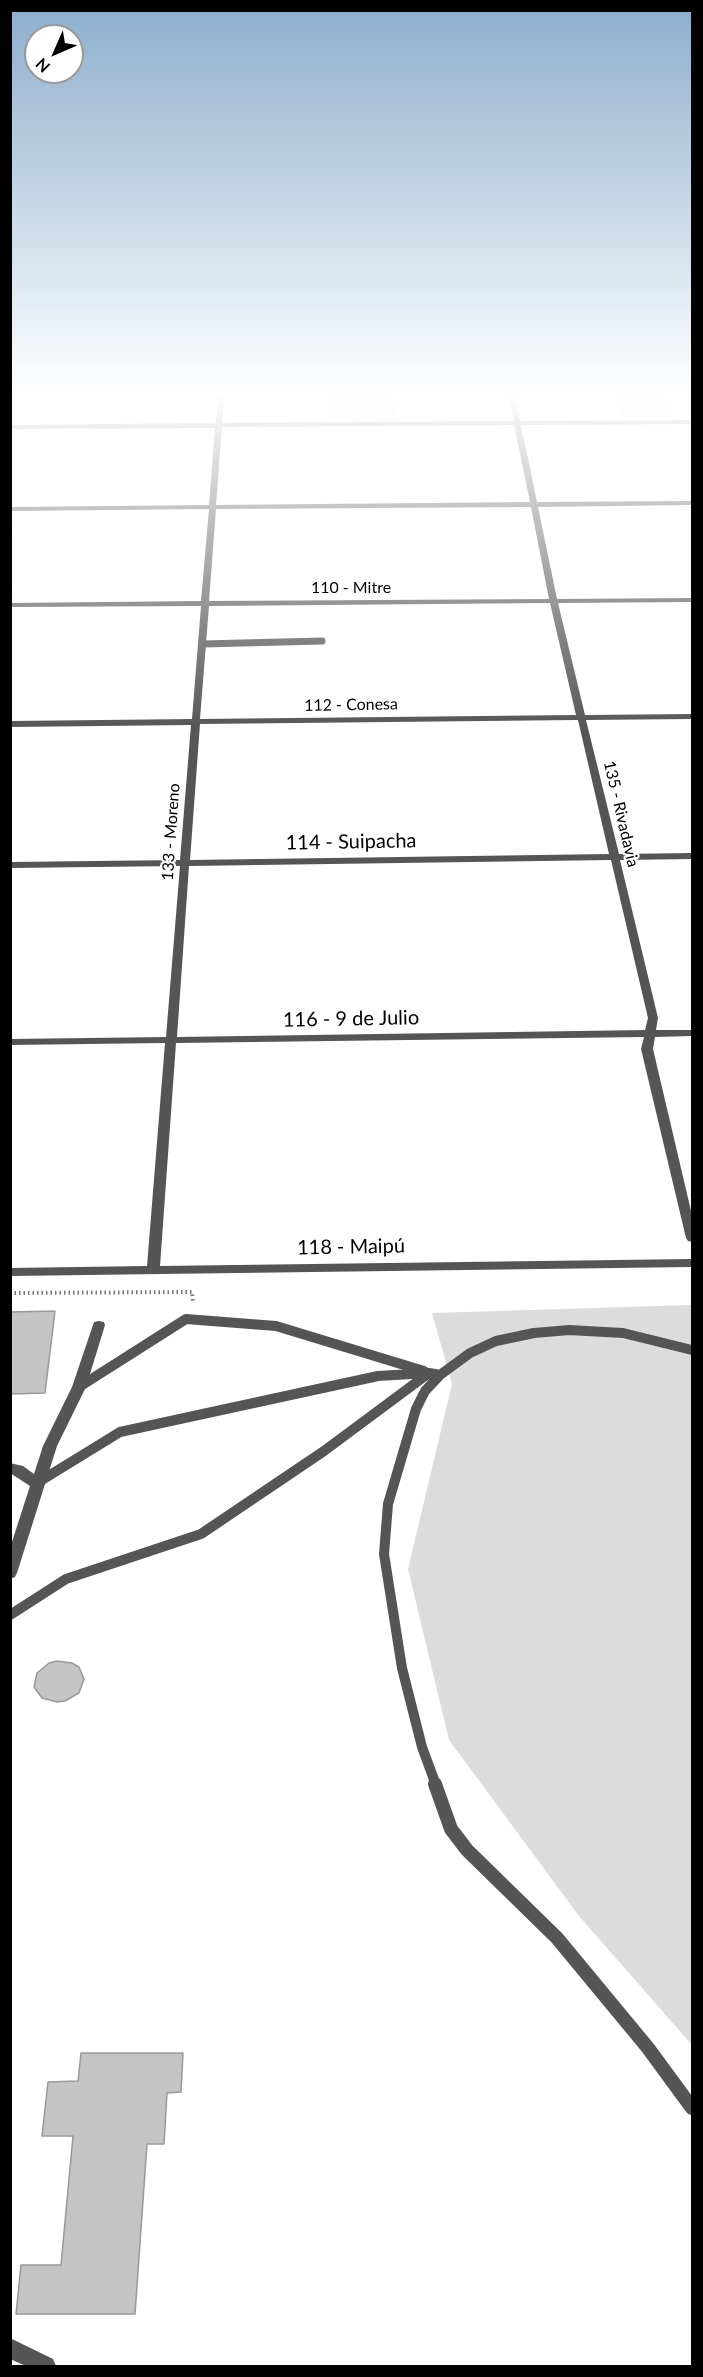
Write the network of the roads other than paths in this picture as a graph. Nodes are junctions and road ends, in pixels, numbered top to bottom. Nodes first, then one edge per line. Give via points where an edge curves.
1 (211, 508) junction
2 (219, 508) edge
3 (534, 508) edge
4 (10, 509) edge
5 (693, 600) edge
6 (554, 602) junction
7 (206, 603) junction
8 (10, 605) edge
9 (322, 641) dead end
10 (202, 644) junction
11 (693, 716) edge
12 (583, 717) junction
13 (10, 723) edge
14 (195, 723) junction
15 (615, 856) junction
16 (693, 856) edge
17 (185, 863) junction
18 (10, 865) edge
19 (651, 1033) junction
20 (693, 1033) edge
21 (171, 1040) junction
22 (10, 1042) edge
23 (693, 1238) edge
24 (693, 1263) edge
25 (153, 1269) junction
26 (10, 1272) edge
27 (99, 1325) dead end
28 (693, 1350) edge
29 (434, 1374) junction
30 (79, 1388) junction
31 (10, 1468) edge
32 (38, 1483) junction
33 (11, 1569) edge
34 (10, 1615) edge
35 (693, 2108) edge
36 (10, 2348) edge
37 (46, 2367) edge

1 - 2 street
1 - 4 street
1 - 7 street, 133 - Moreno
3 - 6 street, 135 - Rivadavia
5 - 6 street, 110 - Mitre
6 - 7 street, 110 - Mitre
6 - 12 street, 135 - Rivadavia
7 - 8 street, 110 - Mitre
7 - 10 street, 133 - Moreno
9 - 10 lane
10 - 14 street, 133 - Moreno
11 - 12 street, 112 - Conesa
12 - 14 street, 112 - Conesa
12 - 15 street, 135 - Rivadavia
13 - 14 street, 112 - Conesa
14 - 17 street, 133 - Moreno
15 - 16 street, 114 - Suipacha
15 - 17 street, 114 - Suipacha
15 - 19 street, 135 - Rivadavia via 653,1018
17 - 18 street, 114 - Suipacha
17 - 21 street, 133 - Moreno
19 - 20 street, 116 - 9 de Julio
19 - 21 street, 116 - 9 de Julio
19 - 23 street, 135 - Rivadavia via 647,1049
21 - 22 street, 116 - 9 de Julio
21 - 25 street, 133 - Moreno
24 - 25 street, 118 - Maipú
25 - 26 street, 118 - Maipú
27 - 30 street
28 - 29 lane via 623,1333 534,1333 496,1341
29 - 30 lane via 276,1326 186,1319
29 - 32 lane via 378,1376 120,1432
29 - 34 lane via 201,1534 66,1579
29 - 35 lane via 416,1408 388,1504 384,1554 402,1668 422,1747 451,1828 467,1850 557,1938
30 - 32 street via 50,1446
31 - 32 street
32 - 33 street
36 - 37 street

